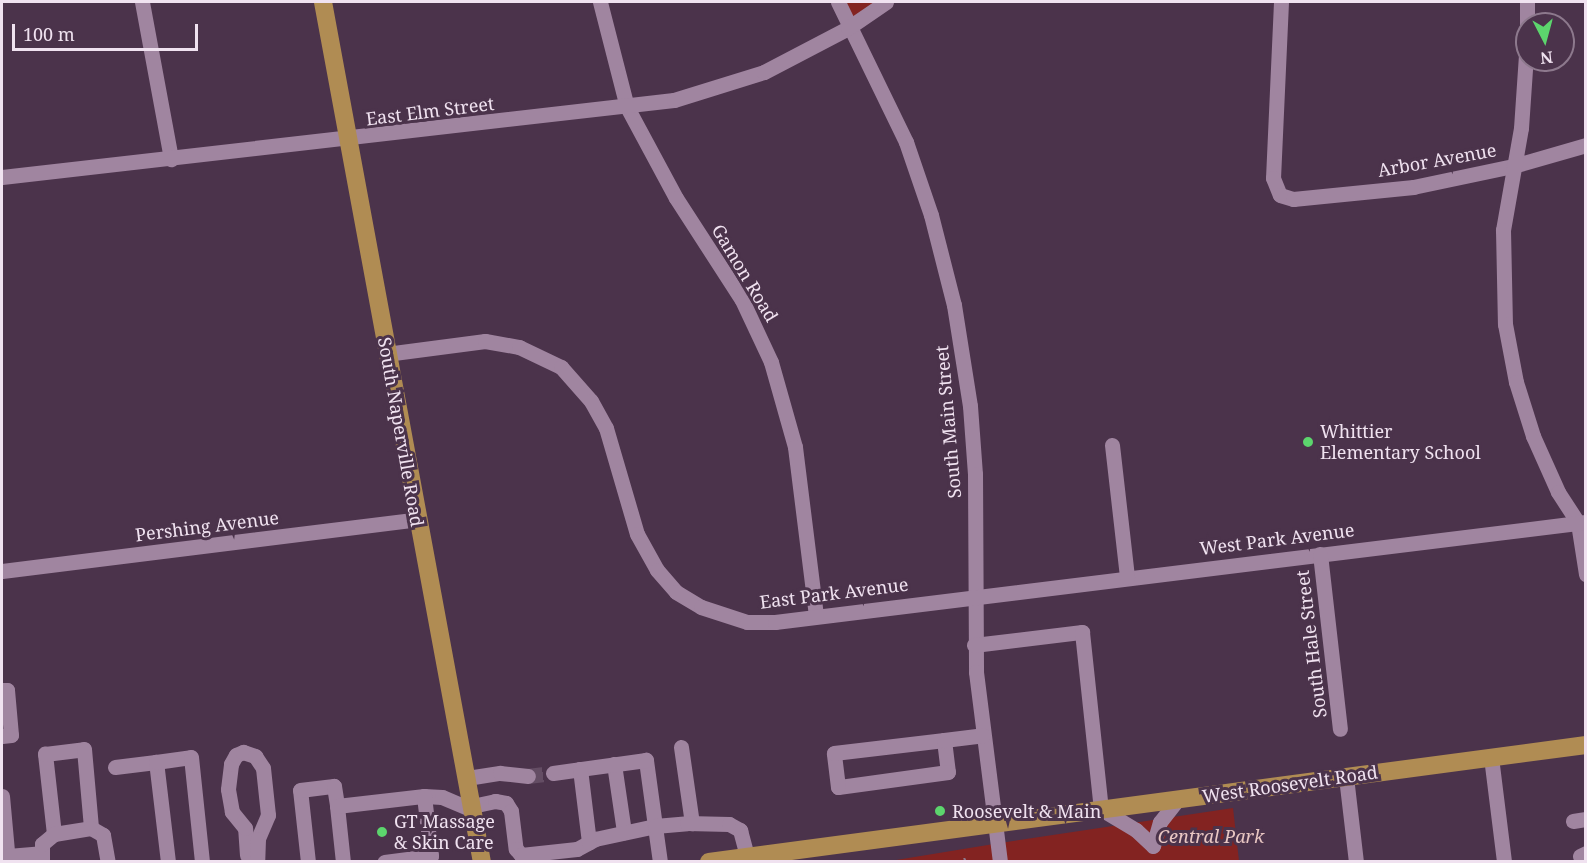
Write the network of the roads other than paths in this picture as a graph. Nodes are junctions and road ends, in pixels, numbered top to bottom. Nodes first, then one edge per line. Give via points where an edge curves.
1 (142, 2) edge
2 (323, 2) edge
3 (600, 2) edge
4 (838, 2) edge
5 (886, 2) edge
6 (1281, 2) edge
7 (848, 28) junction
8 (1525, 72) edge
9 (627, 107) junction
10 (348, 141) junction
11 (1586, 145) edge
12 (171, 159) junction
13 (1513, 166) junction
14 (2, 177) edge
15 (386, 354) junction
16 (1112, 445) dead end
17 (417, 519) junction
18 (1582, 522) edge
19 (1320, 554) junction
20 (2, 571) edge
21 (1586, 574) edge
22 (1127, 577) junction
23 (974, 595) junction
24 (816, 616) junction
25 (974, 645) junction
26 (2, 690) edge
27 (1340, 729) dead end
28 (983, 735) junction
29 (2, 736) edge
30 (944, 740) junction
31 (1586, 745) edge
32 (681, 747) dead end
33 (1491, 757) junction
34 (156, 762) junction
35 (614, 764) junction
36 (115, 767) dead end
37 (580, 769) junction
38 (553, 773) tunnel mouth
39 (528, 776) tunnel mouth
40 (1346, 777) junction
41 (468, 782) junction
42 (2, 796) edge
43 (424, 796) junction
44 (442, 797) junction
45 (1178, 799) junction
46 (337, 806) junction
47 (472, 808) junction
48 (1101, 809) junction
49 (692, 823) junction
50 (995, 823) junction
51 (655, 826) junction
52 (92, 828) junction
53 (624, 832) junction
54 (54, 834) junction
55 (589, 842) junction
56 (252, 849) edge
57 (42, 857) edge
58 (747, 857) junction
59 (8, 859) edge
60 (726, 860) edge
61 (108, 861) edge
62 (168, 861) edge
63 (202, 861) edge
64 (308, 861) edge
65 (343, 861) edge
66 (384, 861) edge
67 (482, 861) edge
68 (660, 861) edge
69 (709, 861) edge
70 (1000, 861) edge
71 (1356, 861) edge
72 (1504, 861) edge

1 - 12 street
2 - 10 main road, South Naperville Road
3 - 9 street, Gamon Road
4 - 7 street, South Main Street
5 - 7 street, East Elm Street
6 - 13 street, Arbor Avenue via 1273,178 1280,195 1293,199 1413,187
7 - 9 street, East Elm Street via 744,81 692,96
7 - 23 street, South Main Street via 879,81 906,142 931,215 954,305 973,451
8 - 13 street via 1521,128
9 - 10 street, East Elm Street
9 - 24 street, Gamon Road via 676,198 742,300 771,362 795,447
10 - 12 street, East Elm Street
10 - 15 main road, South Naperville Road
11 - 13 street, Arbor Avenue
12 - 14 street, East Elm Street
13 - 18 street via 1502,249 1509,343 1533,436 1558,492
15 - 17 main road, South Naperville Road
15 - 24 street, East Park Avenue via 485,341 519,347 561,367 599,415 617,459 637,534 653,564 676,592 715,614 747,622
16 - 22 street
17 - 20 street, Pershing Avenue
17 - 41 main road, South Naperville Road
18 - 19 street, West Park Avenue
18 - 21 street
19 - 22 street, West Park Avenue
19 - 27 street, South Hale Street
22 - 23 street, West Park Avenue
23 - 24 street, East Park Avenue
23 - 25 street, South Main Street
25 - 28 street, South Main Street
25 - 48 street via 1082,632
26 - 29 street via 7,690 11,735
28 - 30 street
28 - 50 street, South Main Street
30 - 30 street via 834,753 838,787 948,772
31 - 33 main road, West Roosevelt Road
32 - 49 street
33 - 40 main road, West Roosevelt Road
33 - 72 street
34 - 36 street
34 - 62 street
34 - 63 street via 191,757
35 - 37 street
35 - 51 street via 646,760
35 - 53 street
37 - 38 street
37 - 55 street
39 - 41 street via 500,772
40 - 45 main road, West Roosevelt Road
40 - 71 street
41 - 44 street
41 - 47 main road, South Naperville Road
42 - 59 street
43 - 44 street
43 - 46 street
43 - 66 street via 431,856
44 - 47 street
45 - 48 main road, West Roosevelt Road
45 - 48 street via 1160,822 1153,846 1136,830
46 - 64 street via 334,786 300,790
46 - 65 street
47 - 55 street via 495,801 506,803 511,811 516,849 521,855 577,849
47 - 67 main road, South Naperville Road
48 - 50 main road, West Roosevelt Road
49 - 51 street
49 - 58 street via 729,824 740,830
50 - 58 main road, West Roosevelt Road
50 - 70 street, South Main Street
51 - 53 street
51 - 68 street
52 - 54 street
52 - 54 street via 84,749 45,754
52 - 61 street via 103,835
53 - 55 street
54 - 57 street via 42,843
56 - 56 street via 268,815 263,768 255,756 243,752 231,764 228,789 232,812 245,828
57 - 59 street
58 - 60 main road, West Roosevelt Road
60 - 69 main road, West Roosevelt Road

